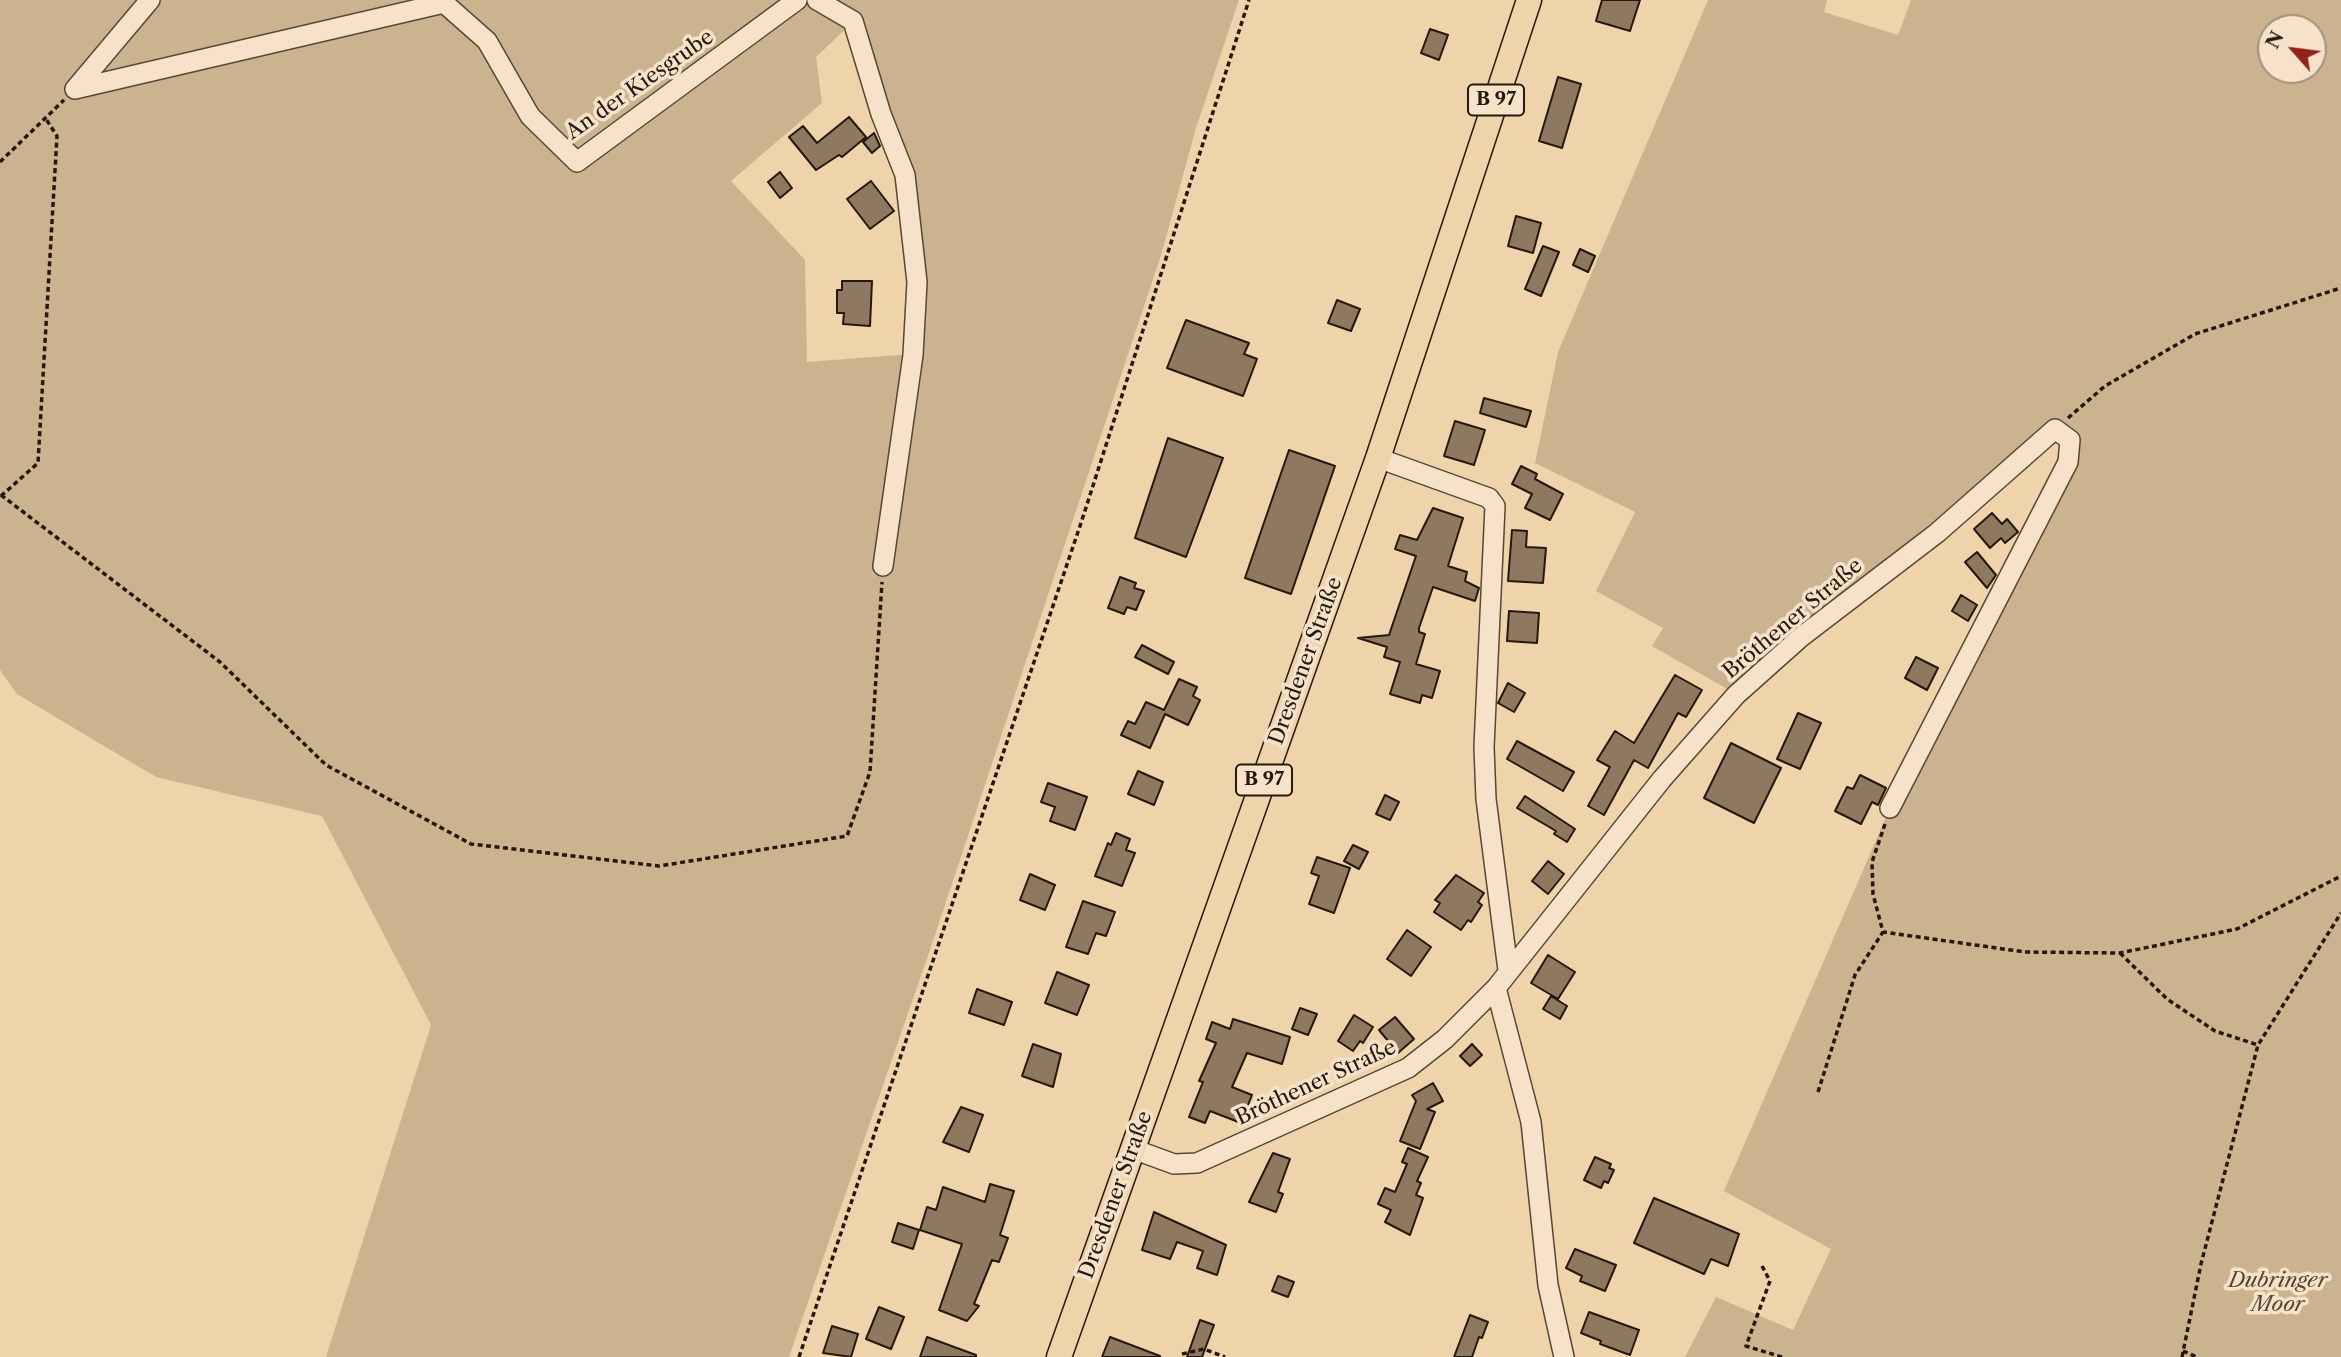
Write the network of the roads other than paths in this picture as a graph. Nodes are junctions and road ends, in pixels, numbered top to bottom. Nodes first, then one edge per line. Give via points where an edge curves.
1 (150, 0) edge
2 (797, 0) edge
3 (817, 0) edge
4 (1529, 0) edge
5 (1378, 458) junction
6 (883, 566) road end
7 (1890, 808) road end
8 (1508, 970) junction
9 (1496, 988) junction
10 (1133, 1149) junction
11 (1059, 1357) edge
12 (1564, 1357) edge

1 - 2 street, An der Kiesgrube via 75,89 444,3 487,41 530,116 577,162
3 - 6 street via 853,20 907,188 917,282 913,355
4 - 5 main road, Dresdener Straße / B 97
5 - 8 street via 1489,498 1495,506 1484,747 1486,799
5 - 10 main road, Dresdener Straße / B 97
7 - 8 street, Bröthener Straße via 2068,462 2070,440 2055,429 1937,533 1801,637 1736,695
8 - 9 street, Bröthener Straße
9 - 10 street, Bröthener Straße via 1408,1068 1197,1163 1174,1164
9 - 12 street via 1531,1122 1548,1285
10 - 11 main road, Dresdener Straße / B 97

